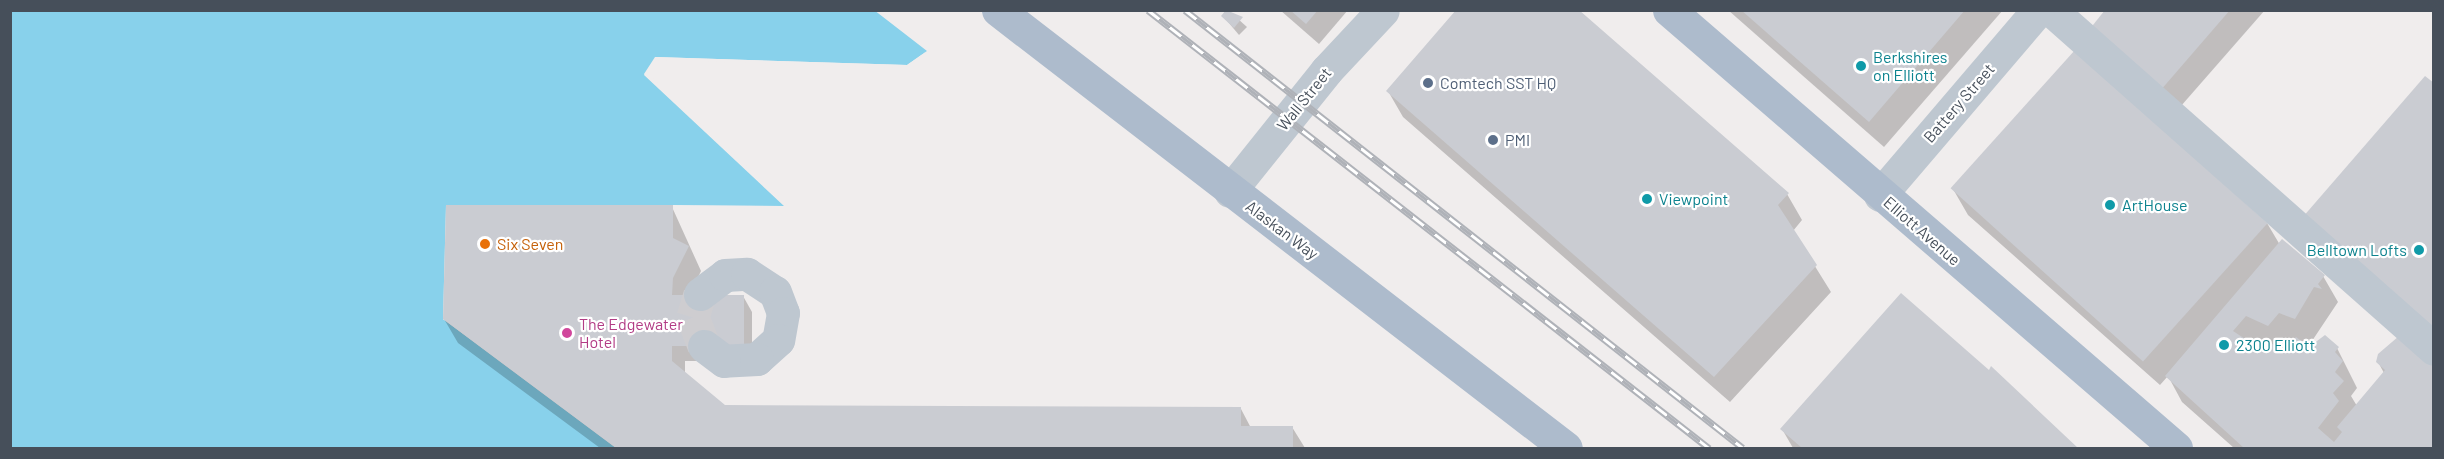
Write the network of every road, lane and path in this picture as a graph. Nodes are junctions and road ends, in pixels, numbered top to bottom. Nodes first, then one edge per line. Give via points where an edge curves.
1 (998, 10) edge
2 (1383, 10) edge
3 (1670, 10) edge
4 (2038, 10) edge
5 (2051, 10) edge
6 (1230, 191) junction
7 (1880, 195) junction
8 (700, 294) tunnel mouth
9 (704, 346) tunnel mouth
10 (2433, 349) edge
11 (1566, 448) edge
12 (2176, 448) edge

1 - 6 main road, Alaskan Way
2 - 6 street, Wall Street via 1326,71
3 - 7 main road, Elliott Avenue
4 - 7 street, Battery Street
5 - 10 street
6 - 11 main road, Alaskan Way
7 - 12 main road, Elliott Avenue
8 - 9 street via 725,275 747,274 775,292 783,313 778,340 757,359 724,361

